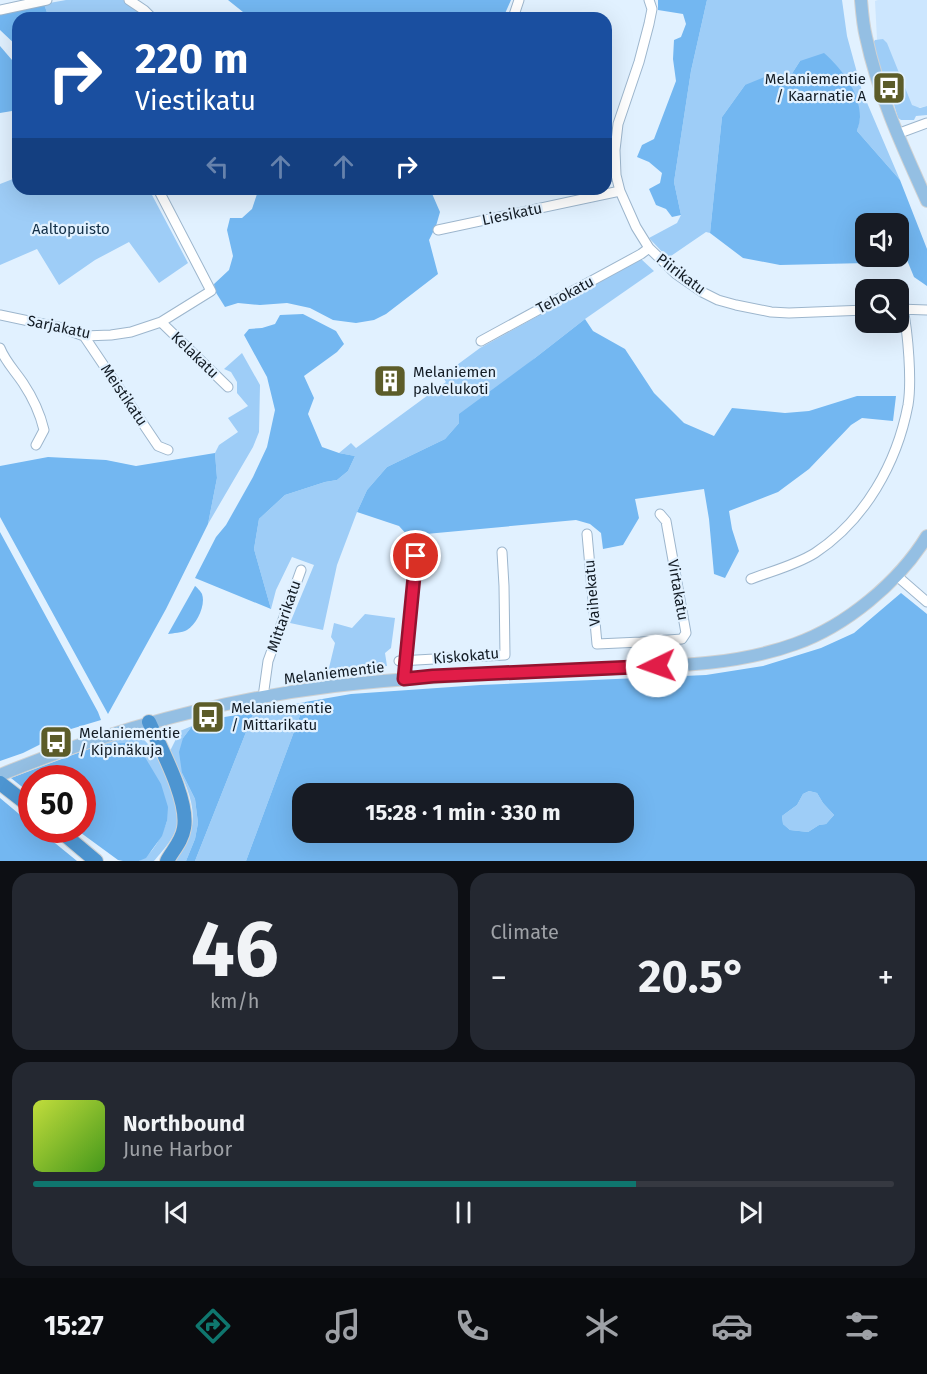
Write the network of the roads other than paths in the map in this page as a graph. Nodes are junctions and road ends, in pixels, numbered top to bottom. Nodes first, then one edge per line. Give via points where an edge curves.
1 (47, 0) edge
2 (129, 0) edge
3 (649, 0) edge
4 (861, 0) edge
5 (0, 10) edge
6 (146, 12) edge
7 (927, 123) edge
8 (897, 134) junction
9 (620, 191) junction
10 (612, 193) edge
11 (161, 195) edge
12 (601, 195) edge
13 (927, 201) edge
14 (438, 230) dead end
15 (649, 248) junction
16 (909, 309) edge
17 (927, 310) edge
18 (855, 311) edge
19 (0, 315) edge
20 (162, 322) junction
21 (906, 333) edge
22 (84, 336) junction
23 (481, 341) dead end
24 (0, 348) edge
25 (228, 387) dead end
26 (36, 445) dead end
27 (168, 450) dead end
28 (660, 514) dead end
29 (587, 534) dead end
30 (927, 536) edge
31 (502, 552) dead end
32 (416, 556) dead end
33 (300, 570) dead end
34 (897, 576) junction
35 (751, 579) dead end
36 (927, 602) edge
37 (641, 642) junction
38 (403, 661) junction
39 (640, 666) junction
40 (404, 679) junction
41 (263, 697) junction
42 (149, 722) junction
43 (0, 775) edge
44 (0, 783) edge
45 (18, 797) edge
46 (74, 843) edge
47 (166, 859) edge
48 (96, 861) edge

1 - 5 street
2 - 6 street
3 - 9 street, Piirikatu via 649,24 618,124 616,176
4 - 8 main road via 865,35
7 - 8 street
8 - 13 main road
9 - 10 street, Liesikatu
9 - 15 street, Piirikatu
11 - 20 street, Sarjakatu via 211,291
12 - 14 street, Liesikatu
15 - 18 street, Piirikatu via 676,274 718,300 789,314
15 - 23 street, Tehokatu
16 - 17 street
19 - 22 street, Sarjakatu
20 - 22 street, Sarjakatu via 131,332
20 - 25 street, Kelakatu
21 - 35 street via 908,403 887,470 865,506 815,553
22 - 27 street, Meistikatu via 158,446
24 - 26 street via 41,415 44,430
28 - 37 street, Virtakatu via 666,521 686,633 682,639
29 - 37 street, Vaihekatu via 597,644
30 - 34 main road, Melaniementie
31 - 38 street, Kiskokatu via 505,655
32 - 38 street
33 - 41 street, Mittarikatu via 268,661
34 - 36 street
34 - 39 main road, Melaniementie via 844,619 795,644 743,659
37 - 39 street
38 - 40 street
39 - 40 main road, Melaniementie
40 - 41 main road, Melaniementie
41 - 42 main road, Melaniementie
42 - 43 main road, Melaniementie
42 - 47 highway via 183,806 184,828
44 - 45 highway
46 - 48 highway

